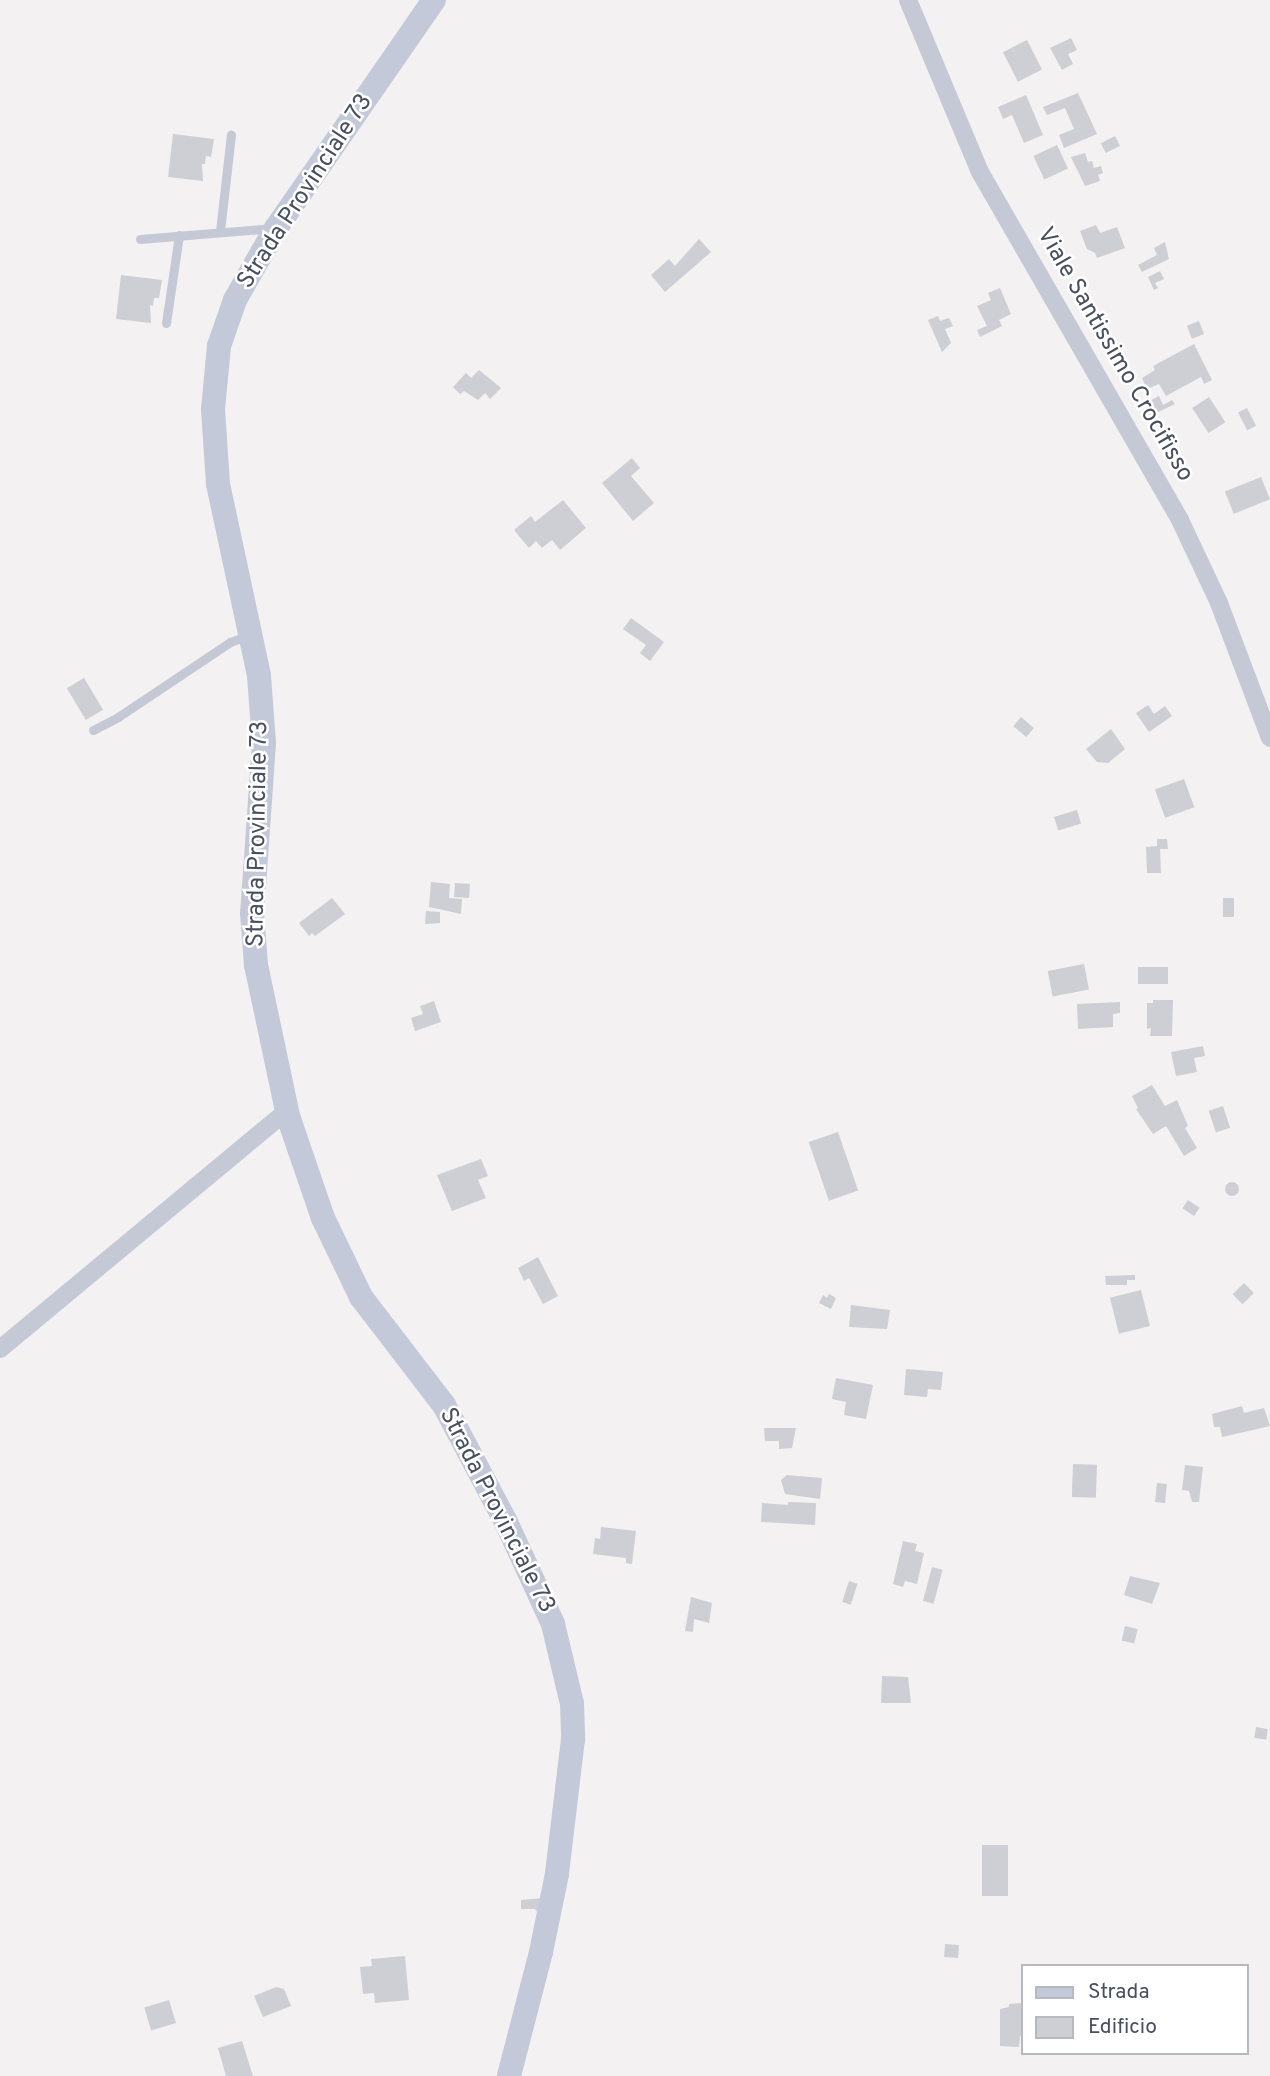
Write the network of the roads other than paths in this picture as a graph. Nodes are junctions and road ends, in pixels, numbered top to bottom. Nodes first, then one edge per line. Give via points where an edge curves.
1 (433, 0) edge
2 (908, 0) edge
3 (230, 135) dead end
4 (276, 228) junction
5 (220, 231) junction
6 (180, 235) junction
7 (140, 239) dead end
8 (166, 323) dead end
9 (250, 634) junction
10 (93, 730) dead end
11 (1270, 738) edge
12 (287, 1111) junction
13 (0, 1349) edge
14 (509, 2076) edge

1 - 4 street, Strada Provinciale 73
2 - 11 street, Viale Santissimo Crocifisso via 980,172 1180,520 1219,603
3 - 5 lane
4 - 5 lane
4 - 9 street, Strada Provinciale 73 via 235,300 219,346 212,409 218,484
5 - 6 lane
6 - 7 lane
6 - 8 lane
9 - 10 lane via 230,642
9 - 12 street, Strada Provinciale 73 via 259,676 264,743 252,913 257,965
12 - 13 street
12 - 14 street, Strada Provinciale 73 via 324,1218 361,1297 444,1405 505,1520 553,1624 572,1704 573,1740 557,1874

